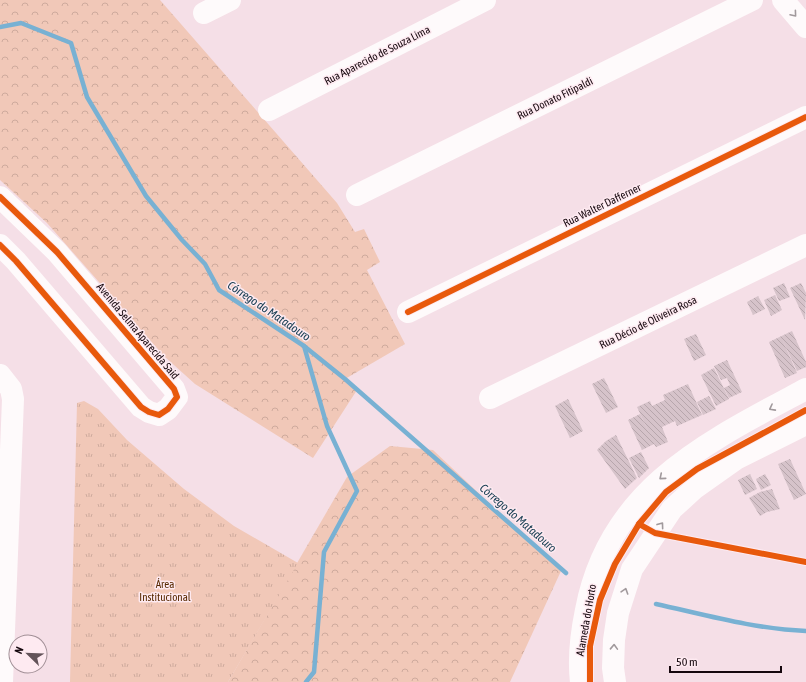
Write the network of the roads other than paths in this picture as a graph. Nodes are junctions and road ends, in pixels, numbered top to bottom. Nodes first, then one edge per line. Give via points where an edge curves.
1 (230, 0) edge
2 (485, 0) edge
3 (752, 0) edge
4 (783, 0) edge
5 (204, 14) dead end
6 (806, 27) edge
7 (269, 110) dead end
8 (806, 117) edge
9 (357, 195) dead end
10 (0, 197) edge
11 (0, 245) edge
12 (806, 245) edge
13 (408, 312) dead end
14 (5, 382) edge
15 (806, 389) edge
16 (490, 398) dead end
17 (806, 424) edge
18 (2, 682) edge
19 (581, 682) edge
20 (615, 682) edge

1 - 5 street
2 - 7 street, Rua Aparecido de Souza Lima
3 - 9 street, Rua Donato Fitipaldi
4 -> 6 street
8 - 13 street, Rua Walter Dafferner
10 - 11 street, Avenida Selma Aparecida Said via 57,252 97,298 174,389 177,396 175,401 160,415 141,407
12 - 16 street, Rua Décio de Oliveira Rosa
14 - 18 street via 13,399
15 -> 19 street, Alameda do Horto via 726,432 661,478 625,517 601,559 590,590 582,628 579,661
20 -> 17 street via 614,640 618,613 632,569 672,509 695,488 736,460

